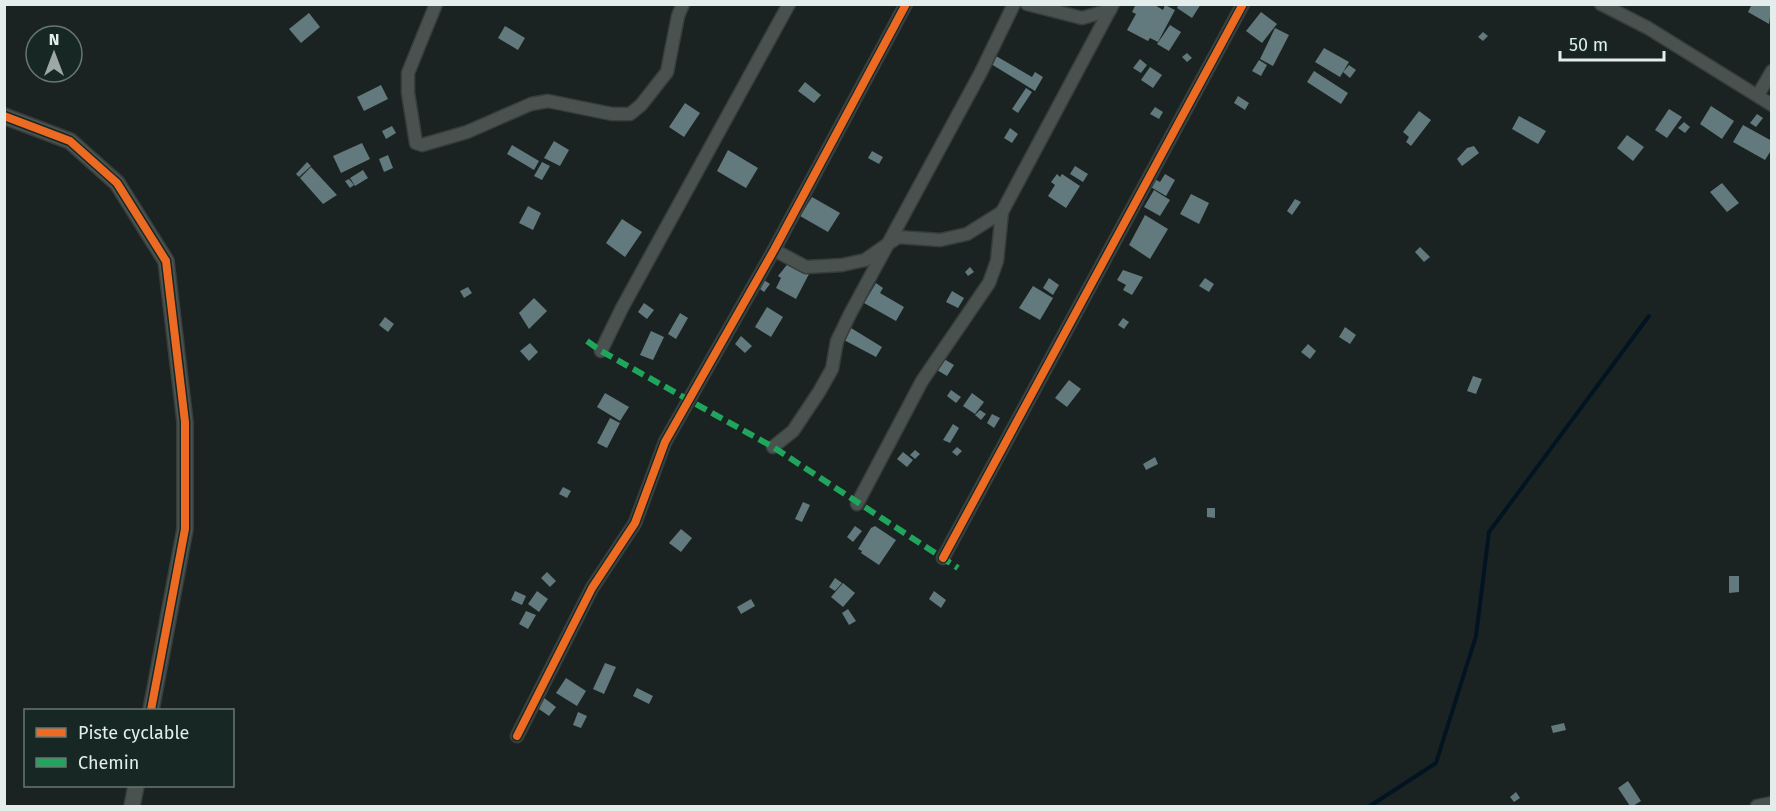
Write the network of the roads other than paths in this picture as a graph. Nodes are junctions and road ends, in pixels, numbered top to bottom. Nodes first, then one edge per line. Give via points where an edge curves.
1 (436, 4) edge
2 (683, 4) edge
3 (789, 4) edge
4 (906, 4) edge
5 (1014, 4) edge
6 (1027, 4) edge
7 (1243, 4) edge
8 (1601, 4) edge
9 (1112, 7) edge
10 (1772, 71) edge
11 (1758, 95) junction
12 (1772, 105) edge
13 (4, 116) edge
14 (1002, 212) junction
15 (887, 247) junction
16 (774, 250) junction
17 (601, 351) dead end
18 (773, 447) dead end
19 (857, 504) dead end
20 (943, 558) dead end
21 (151, 709) edge
22 (517, 736) dead end
23 (136, 787) edge
24 (1772, 803) edge
25 (132, 807) edge
26 (1757, 807) edge

1 - 2 street via 408,73 416,143 422,145 548,101 630,114 667,72
3 - 17 street
4 - 16 street
5 - 15 street
6 - 9 street via 1082,18
7 - 20 street
8 - 11 street
9 - 14 street
10 - 11 street
11 - 12 street
13 - 21 street via 69,141 117,183 166,261 185,422 185,529
14 - 15 street via 967,234 940,240 898,237
14 - 19 street via 999,252 988,283 922,381
15 - 16 street via 865,260 819,267 806,267
15 - 18 street via 837,341 832,369 819,392 793,431
16 - 22 street via 665,442 635,523 592,588
23 - 25 street
24 - 26 street

